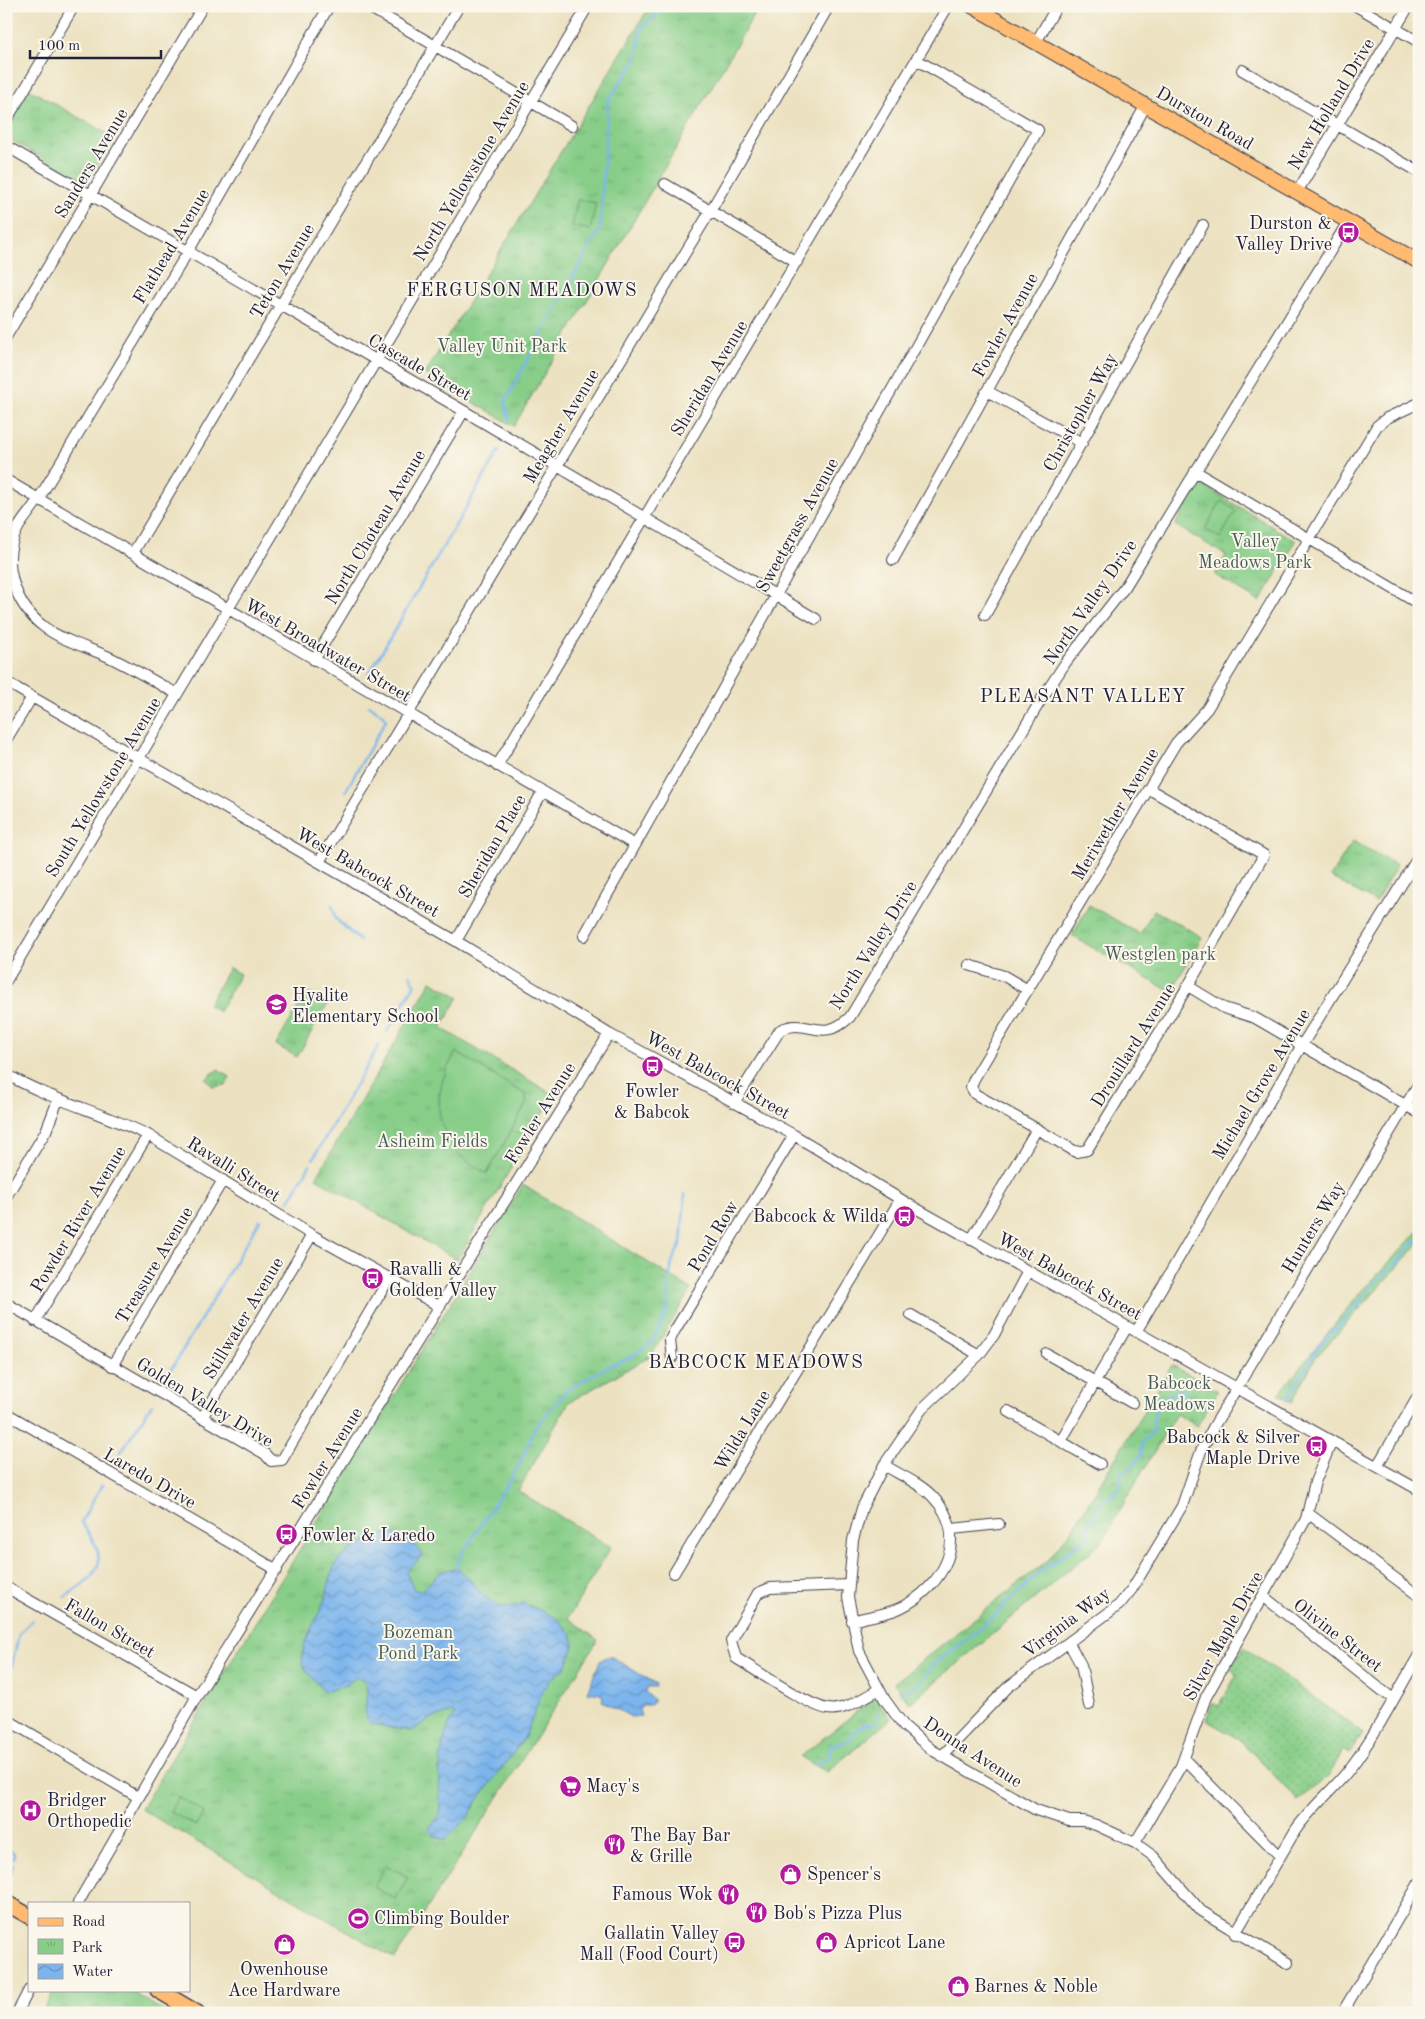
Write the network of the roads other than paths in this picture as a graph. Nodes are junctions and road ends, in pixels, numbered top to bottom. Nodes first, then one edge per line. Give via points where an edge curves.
1 (74, 6) edge
2 (203, 6) edge
3 (329, 6) edge
4 (367, 6) edge
5 (459, 6) edge
6 (588, 6) edge
7 (829, 6) edge
8 (948, 6) edge
9 (972, 6) edge
10 (1057, 6) edge
11 (1356, 6) edge
12 (1409, 6) edge
13 (1396, 28) junction
14 (1036, 42) junction
15 (1419, 42) edge
16 (435, 46) junction
17 (917, 60) junction
18 (1242, 70) dead end
19 (531, 102) junction
20 (1146, 106) junction
21 (6, 121) edge
22 (1337, 125) junction
23 (572, 126) dead end
24 (6, 146) edge
25 (1419, 172) edge
26 (665, 184) dead end
27 (1297, 192) junction
28 (91, 194) junction
29 (711, 210) junction
30 (1348, 222) junction
31 (1203, 225) dead end
32 (188, 250) junction
33 (797, 262) junction
34 (1419, 262) edge
35 (282, 305) junction
36 (6, 337) edge
37 (377, 360) junction
38 (988, 391) junction
39 (1419, 403) edge
40 (464, 411) junction
41 (1082, 443) junction
42 (556, 465) junction
43 (1195, 470) junction
44 (6, 480) edge
45 (38, 500) junction
46 (644, 519) junction
47 (1310, 538) junction
48 (133, 553) junction
49 (893, 560) dead end
50 (8, 562) edge
51 (775, 596) junction
52 (1419, 604) edge
53 (227, 610) junction
54 (985, 615) dead end
55 (816, 619) dead end
56 (314, 660) junction
57 (6, 682) edge
58 (177, 694) junction
59 (32, 697) junction
60 (407, 714) junction
61 (6, 740) edge
62 (139, 759) junction
63 (497, 766) junction
64 (1149, 789) junction
65 (542, 792) junction
66 (635, 845) junction
67 (1419, 856) edge
68 (319, 862) junction
69 (584, 936) dead end
70 (456, 941) junction
71 (969, 965) dead end
72 (6, 981) edge
73 (1188, 986) junction
74 (1028, 990) junction
75 (609, 1034) junction
76 (1302, 1045) junction
77 (6, 1074) edge
78 (1419, 1083) edge
79 (58, 1100) junction
80 (734, 1103) junction
81 (1405, 1105) junction
82 (1419, 1112) edge
83 (1037, 1129) junction
84 (148, 1135) junction
85 (794, 1135) junction
86 (222, 1180) junction
87 (6, 1197) edge
88 (900, 1200) junction
89 (312, 1235) junction
90 (971, 1240) junction
91 (1028, 1271) junction
92 (390, 1277) junction
93 (6, 1304) edge
94 (439, 1306) junction
95 (911, 1315) dead end
96 (35, 1321) junction
97 (1131, 1329) junction
98 (1047, 1354) dead end
99 (979, 1356) junction
100 (672, 1358) dead end
101 (112, 1366) junction
102 (1095, 1382) junction
103 (1236, 1387) junction
104 (1419, 1395) edge
105 (1132, 1403) dead end
106 (1008, 1411) dead end
107 (6, 1413) edge
108 (202, 1418) junction
109 (1061, 1441) junction
110 (1332, 1441) junction
111 (1100, 1464) dead end
112 (884, 1466) junction
113 (1377, 1466) junction
114 (1419, 1490) edge
115 (1309, 1514) junction
116 (999, 1524) dead end
117 (952, 1529) junction
118 (277, 1570) junction
119 (674, 1573) dead end
120 (849, 1585) junction
121 (6, 1587) edge
122 (1263, 1596) junction
123 (1419, 1596) edge
124 (852, 1621) junction
125 (1069, 1643) junction
126 (1419, 1655) edge
127 (878, 1690) junction
128 (197, 1696) junction
129 (1393, 1699) junction
130 (1089, 1705) dead end
131 (6, 1719) edge
132 (942, 1756) junction
133 (1184, 1759) junction
134 (138, 1797) junction
135 (1135, 1843) junction
136 (1280, 1856) junction
137 (1419, 1883) edge
138 (6, 1902) edge
139 (79, 1902) edge
140 (28, 1915) edge
141 (1236, 1934) junction
142 (1288, 1963) dead end
143 (28, 1992) edge
144 (161, 1992) edge
145 (17, 2013) edge
146 (196, 2013) edge
147 (1342, 2013) edge

1 - 21 street
2 - 28 street, Sanders Avenue
3 - 32 street, Flathead Avenue
4 - 16 street
5 - 16 street, Teton Avenue
6 - 19 street, North Yellowstone Avenue
7 - 29 street, Meagher Avenue
8 - 17 street, Sheridan Avenue
9 - 14 main road, Durston Road
10 - 14 street
11 - 13 street
12 - 13 street, New Holland Drive
13 - 15 street
13 - 22 street, New Holland Drive
14 - 20 main road, Durston Road
16 - 19 street
16 - 35 street, Teton Avenue
17 - 33 street, Sheridan Avenue
17 - 51 street, Sweetgrass Avenue via 1038,130
18 - 22 street
19 - 23 street
19 - 37 street, North Yellowstone Avenue
20 - 27 main road, Durston Road
20 - 38 street, Fowler Avenue
22 - 25 street
22 - 27 street, New Holland Drive
24 - 28 street, Cascade Street
26 - 29 street
27 - 30 main road, Durston Road
28 - 32 street, Cascade Street
28 - 36 street, Sanders Avenue
29 - 33 street
29 - 42 street, Meagher Avenue
30 - 34 main road, Durston Road
30 - 43 street, North Valley Drive
31 - 41 street, Christopher Way
32 - 35 street, Cascade Street
32 - 45 street, Flathead Avenue
33 - 46 street, Sheridan Avenue
35 - 37 street, Cascade Street
35 - 48 street, Teton Avenue
37 - 40 street, Cascade Street
37 - 53 street, North Yellowstone Avenue
38 - 41 street
38 - 49 street, Fowler Avenue
39 - 47 street, Meriwether Avenue via 1377,426
40 - 42 street, Cascade Street
40 - 56 street, North Choteau Avenue
41 - 54 street, Christopher Way
42 - 46 street, Cascade Street
42 - 60 street, Meagher Avenue
43 - 47 street
43 - 80 street, North Valley Drive via 1125,587 1066,662 1041,700 850,1017 841,1026 826,1031 801,1026 780,1030
44 - 45 street, West Broadwater Street
45 - 48 street, West Broadwater Street
45 - 50 street, Flathead Avenue via 18,528
46 - 51 street, Cascade Street
46 - 63 street, Sheridan Avenue
47 - 52 street
47 - 64 street, Meriwether Avenue via 1207,709 1184,732
48 - 53 street, West Broadwater Street
50 - 58 street via 13,586 43,626 73,643 122,663
51 - 55 street, Cascade Street
51 - 66 street, Sweetgrass Avenue
53 - 56 street, West Broadwater Street
53 - 58 street, South Yellowstone Avenue
56 - 60 street, West Broadwater Street
57 - 59 street, West Babcock Street
58 - 62 street, South Yellowstone Avenue
59 - 61 street
59 - 62 street, West Babcock Street
60 - 63 street, West Broadwater Street
60 - 68 street, Meagher Avenue
62 - 68 street, West Babcock Street
62 - 72 street, South Yellowstone Avenue
63 - 65 street, West Broadwater Street
64 - 73 street, Drouillard Avenue via 1264,855
64 - 74 street, Meriwether Avenue
65 - 66 street, West Broadwater Street
65 - 70 street, Sheridan Place
66 - 69 street, Sweetgrass Avenue
67 - 76 street, Michael Grove Avenue
68 - 70 street, West Babcock Street
70 - 75 street, West Babcock Street
71 - 74 street via 1004,976
73 - 76 street via 1224,1008 1255,1018
73 - 83 street, Drouillard Avenue via 1087,1150 1076,1152
74 - 83 street, Meriwether Avenue via 971,1087 975,1094
75 - 80 street, West Babcock Street
75 - 94 street, Fowler Avenue
76 - 81 street
76 - 97 street, Michael Grove Avenue
77 - 79 street, Ravalli Street
78 - 81 street, Hunters Way
79 - 84 street, Ravalli Street
79 - 87 street via 46,1131
80 - 85 street, West Babcock Street
81 - 82 street
81 - 103 street, Hunters Way
83 - 90 street
84 - 86 street, Ravalli Street
84 - 96 street, Powder River Avenue
85 - 88 street, West Babcock Street
85 - 100 street, Pond Row via 675,1330 670,1340
86 - 89 street, Ravalli Street
86 - 101 street, Treasure Avenue
88 - 90 street, West Babcock Street
88 - 119 street, Wilda Lane
89 - 92 street, Ravalli Street
89 - 108 street, Stillwater Avenue
90 - 91 street, West Babcock Street
91 - 97 street, West Babcock Street
91 - 99 street, Donna Avenue via 994,1335
92 - 94 street, Ravalli Street
92 - 108 street, Golden Valley Drive via 282,1460 270,1461 264,1454
93 - 96 street, Golden Valley Drive
94 - 118 street, Fowler Avenue
95 - 99 street
96 - 101 street, Golden Valley Drive
97 - 102 street, Michael Grove Avenue
97 - 103 street, West Babcock Street
98 - 102 street
99 - 112 street, Donna Avenue via 922,1409
101 - 108 street, Golden Valley Drive
102 - 105 street
102 - 109 street, Michael Grove Avenue
103 - 110 street, West Babcock Street
103 - 125 street, Virginia Way via 1201,1451 1182,1506 1132,1589 1119,1606
104 - 113 street
106 - 109 street
107 - 118 street, Laredo Drive
109 - 111 street
110 - 113 street, West Babcock Street
110 - 115 street, Silver Maple Drive via 1315,1482
112 - 117 street via 931,1495 940,1504
112 - 120 street, Donna Avenue via 862,1508 852,1540
113 - 114 street, West Babcock Street
115 - 122 street, Silver Maple Drive
115 - 123 street
116 - 117 street
117 - 124 street via 950,1558 933,1584 901,1608
118 - 128 street, Fowler Avenue
120 - 124 street, Donna Avenue
120 - 127 street via 770,1588 758,1593 732,1641 736,1658 828,1710 842,1708
121 - 128 street, Fallon Street
122 - 129 street, Olivine Street
122 - 133 street, Silver Maple Drive via 1206,1697
124 - 127 street, Donna Avenue via 859,1651
125 - 130 street via 1081,1665
125 - 132 street, Virginia Way via 1008,1687
126 - 129 street
127 - 132 street, Donna Avenue via 904,1726
128 - 134 street, Fowler Avenue
129 - 136 street via 1349,1770 1305,1816
131 - 134 street
132 - 135 street, Donna Avenue via 1036,1810 1069,1821 1096,1825
133 - 135 street, Silver Maple Drive
133 - 136 street
134 - 139 street, Fowler Avenue
135 - 141 street, Donna Avenue via 1165,1869 1201,1911
136 - 141 street
137 - 147 street
138 - 140 highway
141 - 142 street, Donna Avenue
143 - 145 street
144 - 146 highway

